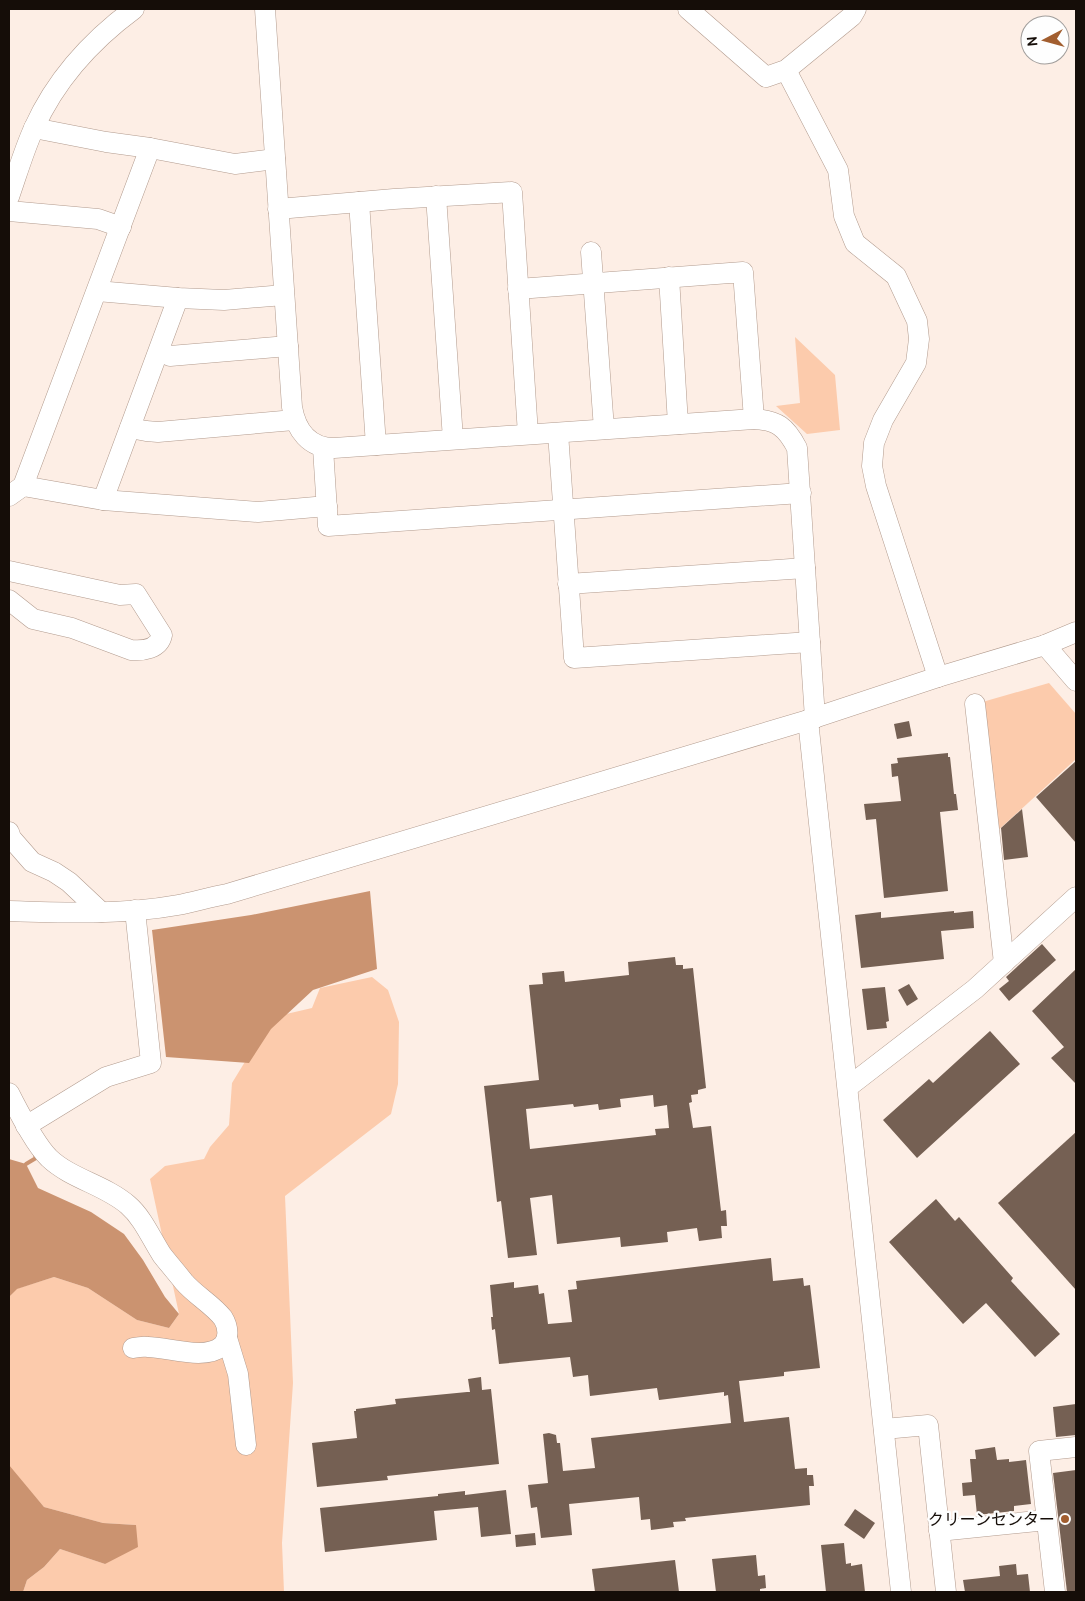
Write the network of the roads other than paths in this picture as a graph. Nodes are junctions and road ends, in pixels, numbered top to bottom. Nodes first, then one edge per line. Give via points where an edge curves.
1 (134, 9) edge
2 (265, 9) edge
3 (688, 9) edge
4 (856, 9) edge
5 (786, 70) junction
6 (34, 128) junction
7 (150, 148) junction
8 (275, 159) junction
9 (436, 196) junction
10 (9, 197) edge
11 (359, 202) junction
12 (278, 209) junction
13 (9, 211) edge
14 (121, 227) junction
15 (592, 252) dead end
16 (669, 278) junction
17 (593, 283) junction
18 (518, 289) junction
19 (96, 290) junction
20 (284, 295) junction
21 (178, 298) junction
22 (288, 346) junction
23 (158, 351) junction
24 (754, 419) junction
25 (294, 420) junction
26 (678, 424) junction
27 (130, 428) junction
28 (604, 429) junction
29 (558, 432) junction
30 (528, 434) junction
31 (453, 439) junction
32 (376, 445) junction
33 (323, 448) junction
34 (16, 491) edge
35 (801, 493) junction
36 (104, 500) junction
37 (327, 506) junction
38 (563, 509) junction
39 (805, 568) junction
40 (9, 571) edge
41 (568, 584) junction
42 (9, 600) edge
43 (1076, 632) edge
44 (810, 642) junction
45 (1045, 645) junction
46 (938, 677) junction
47 (1076, 681) edge
48 (975, 704) dead end
49 (812, 719) junction
50 (9, 832) edge
51 (1076, 897) edge
52 (135, 910) junction
53 (9, 911) edge
54 (101, 912) junction
55 (1004, 962) junction
56 (848, 1087) junction
57 (9, 1093) edge
58 (26, 1126) junction
59 (227, 1338) junction
60 (133, 1348) dead end
61 (884, 1429) junction
62 (246, 1445) dead end
63 (1076, 1447) edge
64 (1047, 1520) junction
65 (939, 1531) junction
66 (901, 1592) edge
67 (946, 1592) edge
68 (1055, 1592) edge

1 - 6 street via 83,52 60,82
2 - 8 street
3 - 5 street via 766,77
4 - 5 street via 852,16
5 - 46 street via 838,170 844,216 855,243 896,276 917,321 916,363 883,420 874,443 872,466
6 - 7 street
6 - 10 street
7 - 8 street via 235,164
7 - 14 street
8 - 12 street
9 - 11 street
9 - 18 street via 512,192
9 - 31 street
11 - 12 street
11 - 32 street
12 - 20 street
13 - 14 street via 98,219
14 - 19 street
15 - 17 street
16 - 17 street
16 - 24 street via 743,272
16 - 26 street
17 - 18 street
17 - 28 street
18 - 30 street
19 - 21 street
19 - 34 street
20 - 21 street via 224,300
20 - 22 street
21 - 23 street
22 - 23 street via 170,356
22 - 25 street
23 - 27 street
24 - 26 street
24 - 35 street via 776,423 792,438 797,448
25 - 27 street via 158,432
25 - 33 street via 308,439
26 - 28 street
27 - 36 street
28 - 29 street
29 - 30 street
29 - 38 street
30 - 31 street
31 - 32 street
32 - 33 street
33 - 37 street
34 - 36 street
35 - 38 street
35 - 39 street
36 - 37 street via 258,512
37 - 38 street via 328,526
38 - 41 street
39 - 41 street
39 - 44 street
40 - 42 street via 120,595 136,594 162,635 161,642 140,651 131,650 72,628 33,619
41 - 44 street via 574,658
43 - 45 street
44 - 49 street
45 - 46 street
45 - 47 street
46 - 49 street
48 - 55 street
49 - 52 street via 226,894 178,905
49 - 56 street
50 - 54 street via 32,862 69,882
51 - 55 street
52 - 54 street
52 - 58 street via 151,1063 106,1077
53 - 54 street
55 - 56 street via 975,989
56 - 61 street
57 - 58 street
58 - 59 street via 49,1157 128,1205 186,1284 223,1319
59 - 60 street via 223,1346 203,1353 147,1346
59 - 62 street via 238,1374
61 - 65 street via 928,1425
61 - 66 street
63 - 64 street via 1039,1451
64 - 65 street
64 - 68 street
65 - 67 street

